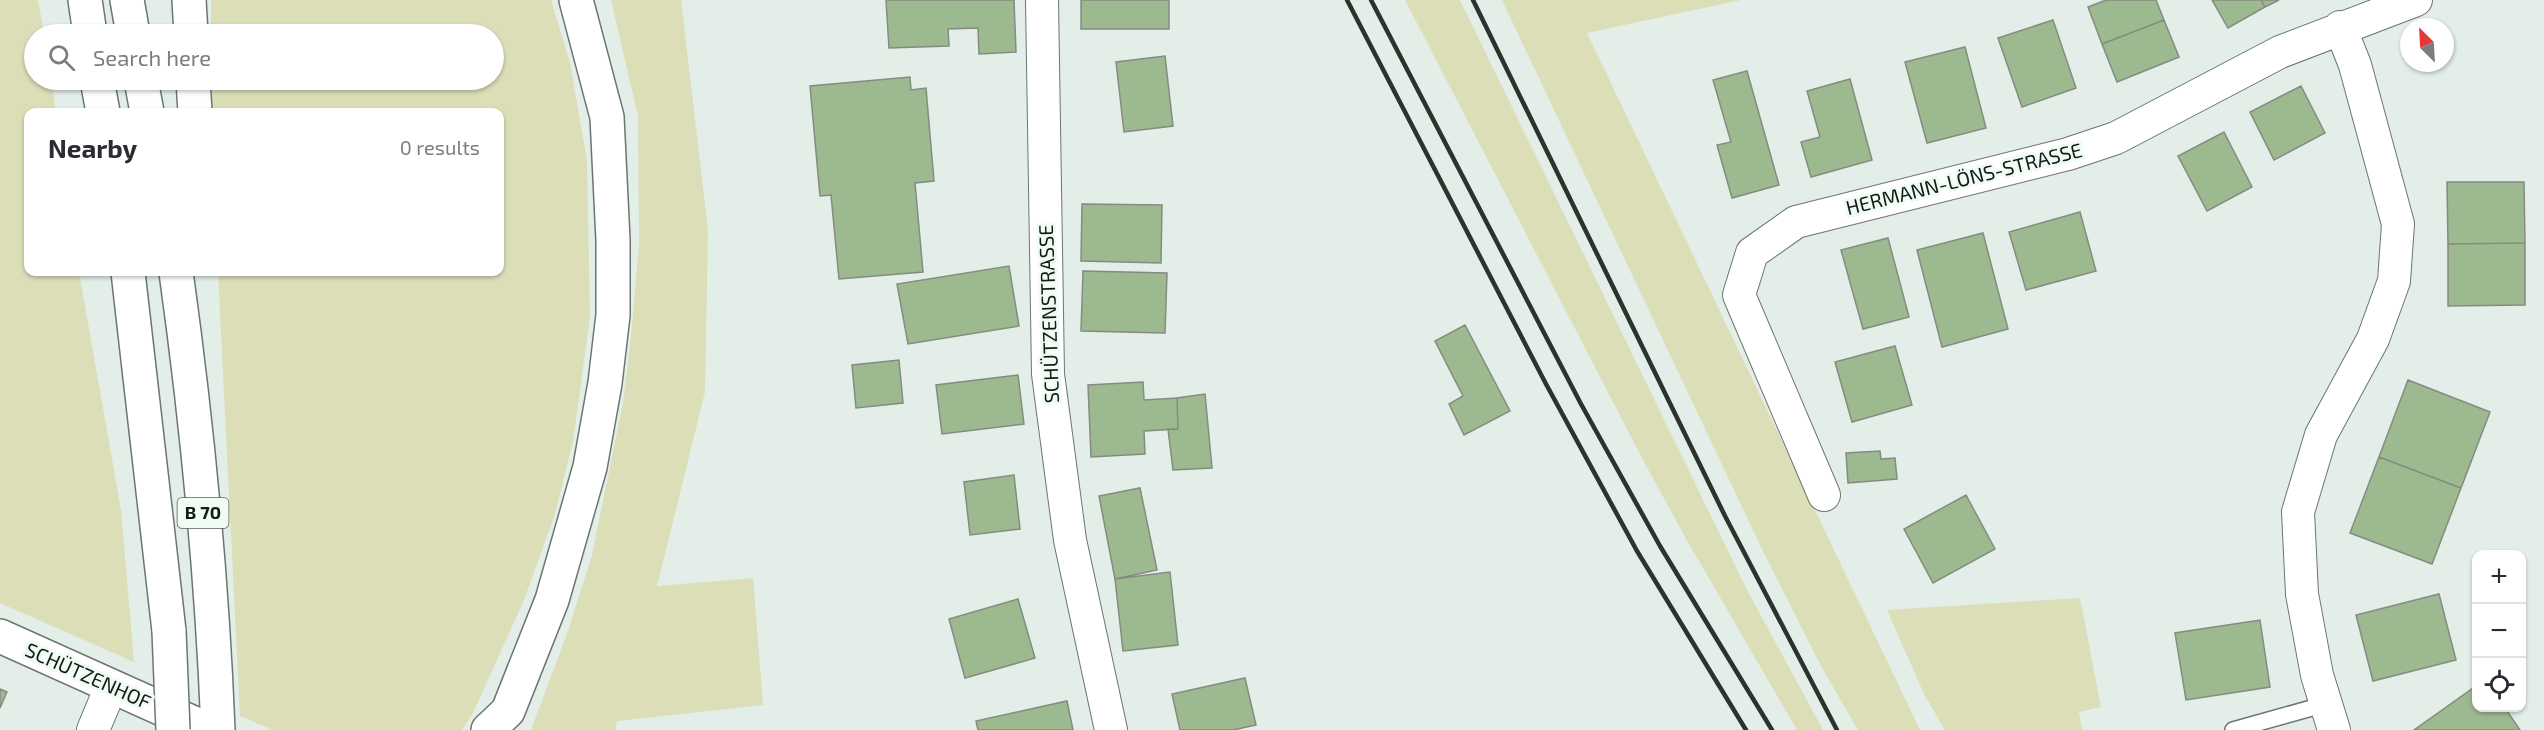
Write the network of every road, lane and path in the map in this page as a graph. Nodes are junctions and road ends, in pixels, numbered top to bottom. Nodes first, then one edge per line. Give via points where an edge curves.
1 (85, 0) edge
2 (127, 0) edge
3 (189, 0) edge
4 (576, 0) edge
5 (1041, 0) edge
6 (2416, 0) edge
7 (89, 24) edge
8 (131, 24) edge
9 (190, 24) edge
10 (2340, 27) junction
11 (100, 90) edge
12 (143, 90) edge
13 (194, 90) edge
14 (102, 108) edge
15 (146, 108) edge
16 (195, 108) edge
17 (128, 276) edge
18 (177, 276) edge
19 (1824, 495) dead end
20 (0, 636) edge
21 (111, 687) junction
22 (2330, 717) edge
23 (501, 724) edge
24 (93, 730) edge
25 (173, 730) edge
26 (209, 730) edge
27 (218, 730) edge
28 (1111, 730) edge
29 (2233, 730) edge

1 - 7 main road
2 - 8 main road
3 - 9 main road
4 - 23 main road via 607,117 613,315 590,467 552,600
5 - 28 street, SCHÜTZENSTRASSE via 1048,374 1070,540
6 - 10 street, HERMANN-LÖNS-STRASSE
10 - 19 street, HERMANN-LÖNS-STRASSE via 2280,52 2116,138 1796,222 1752,253 1739,295
10 - 22 street via 2355,65 2398,224 2394,281 2373,339 2321,435 2298,512 2302,594 2317,675
11 - 14 main road
12 - 15 main road
13 - 16 main road
17 - 25 main road, B 70, bridge via 169,631
18 - 27 main road, B 70 via 190,373 215,652
20 - 21 main road, SCHÜTZENHOF
21 - 24 street
21 - 26 main road, SCHÜTZENHOF
22 - 29 lane

